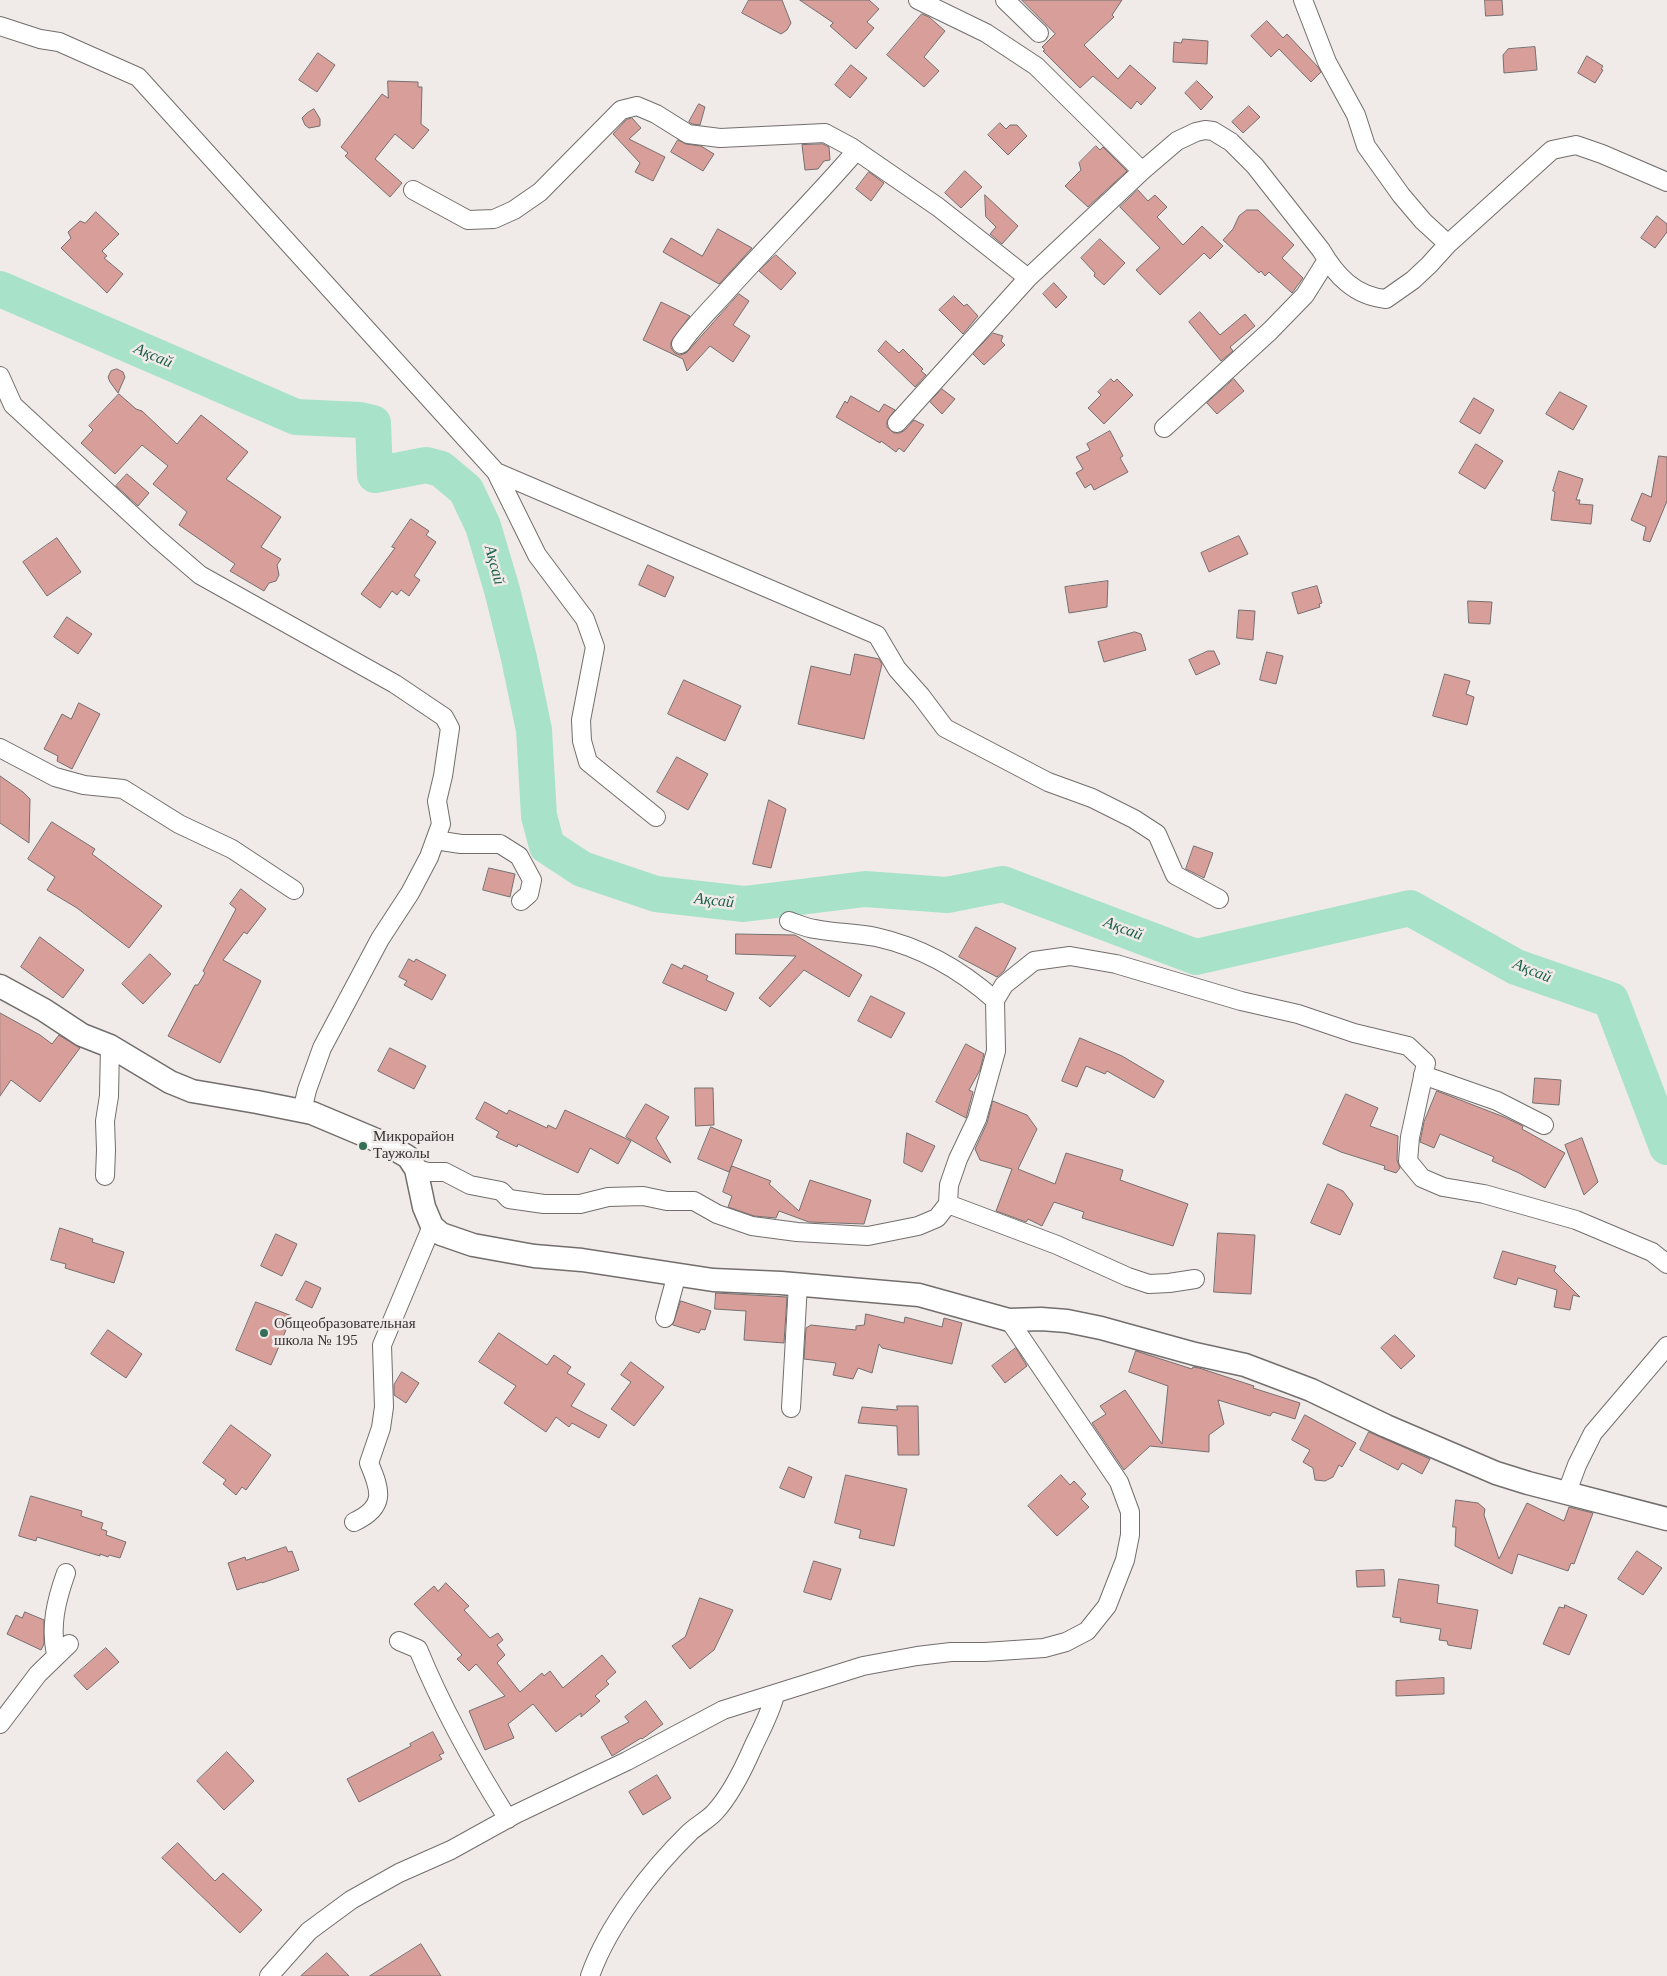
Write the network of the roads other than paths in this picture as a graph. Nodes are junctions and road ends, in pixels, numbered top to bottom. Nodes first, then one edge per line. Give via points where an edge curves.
1 (918, 0) edge
2 (1005, 0) edge
3 (1303, 0) edge
4 (0, 26) edge
5 (1039, 32) dead end
6 (856, 150) junction
7 (1142, 171) junction
8 (1667, 182) edge
9 (413, 190) dead end
10 (1448, 244) junction
11 (1327, 260) junction
12 (1028, 278) junction
13 (681, 344) dead end
14 (0, 376) edge
15 (898, 423) dead end
16 (1164, 428) dead end
17 (496, 472) junction
18 (0, 748) edge
19 (656, 817) dead end
20 (435, 840) junction
21 (294, 890) dead end
22 (1219, 899) dead end
23 (520, 901) dead end
24 (789, 921) dead end
25 (0, 986) edge
26 (995, 1000) junction
27 (110, 1046) junction
28 (1423, 1075) junction
29 (302, 1111) junction
30 (1544, 1125) dead end
31 (416, 1169) junction
32 (105, 1176) dead end
33 (948, 1204) junction
34 (432, 1226) junction
35 (1667, 1264) edge
36 (677, 1274) junction
37 (1195, 1279) dead end
38 (798, 1284) junction
39 (665, 1318) dead end
40 (1009, 1320) junction
41 (1667, 1346) edge
42 (791, 1408) dead end
43 (1567, 1492) junction
44 (1667, 1519) edge
45 (354, 1522) dead end
46 (66, 1573) dead end
47 (399, 1641) dead end
48 (775, 1695) junction
49 (0, 1724) edge
50 (508, 1818) junction
51 (269, 1976) edge
52 (590, 1976) edge

1 - 7 street via 986,33 1036,66
2 - 5 street
3 - 10 street via 1327,62 1356,115 1366,146 1401,195
4 - 17 street via 59,42 138,77
6 - 9 street via 824,133 741,138 688,134 637,106 621,110 540,192 494,219 468,220
6 - 12 street via 938,207
6 - 13 street
7 - 11 street via 1177,141 1196,132 1213,131 1256,166
7 - 12 street
8 - 10 street via 1576,145 1552,150
10 - 11 street via 1413,280 1386,299 1371,297 1348,284
11 - 16 street via 1305,295 1282,319
12 - 15 street
14 - 20 street via 13,406 200,575 356,662 444,717 450,728 437,801 441,824
17 - 19 street via 537,555 585,619 595,647 581,720 588,762
17 - 22 street via 877,635 897,669 945,728 1048,782 1092,798 1134,819 1157,834 1175,875
18 - 21 street via 55,777 84,785 123,789 179,824 232,849
20 - 23 street via 500,844 518,856 532,880 529,894
20 - 29 street via 410,893 380,939 322,1048
24 - 26 street via 813,929 876,937 911,948 952,966
25 - 27 street via 82,1035
26 - 28 street via 1004,985 1034,961 1070,956 1089,959 1408,1046 1426,1063
26 - 33 street via 996,1051 977,1119 949,1185
27 - 29 street via 170,1082 192,1091
27 - 32 street
28 - 30 street via 1497,1101
28 - 35 street via 1408,1161 1422,1178 1443,1187 1484,1194 1576,1220 1652,1252
29 - 31 street via 388,1145 408,1157
31 - 33 street via 445,1172 470,1185 501,1191 509,1199 554,1204 643,1196 667,1202 694,1201 717,1214 752,1226 797,1232 868,1236 895,1231 937,1218
31 - 34 street via 424,1207
33 - 37 street via 1149,1284
34 - 36 street via 441,1234 473,1245
34 - 45 street via 382,1345 384,1407 381,1428 369,1463 378,1486 377,1504 367,1516
36 - 38 street via 713,1280
36 - 39 street
38 - 40 street via 920,1295
38 - 42 street
40 - 43 street via 1041,1318 1067,1321 1245,1364 1496,1473
40 - 48 street via 1119,1482 1130,1512 1130,1535 1124,1560 1107,1606 1087,1631 1066,1642 1044,1648 916,1656 864,1666
41 - 43 street via 1594,1433
43 - 44 street
46 - 49 street via 53,1623 62,1650 38,1674
47 - 50 street via 418,1648 473,1761
48 - 50 street via 723,1710
48 - 52 street via 770,1714 728,1794 656,1869 633,1898
50 - 51 street via 451,1850 362,1887 351,1900 309,1931

